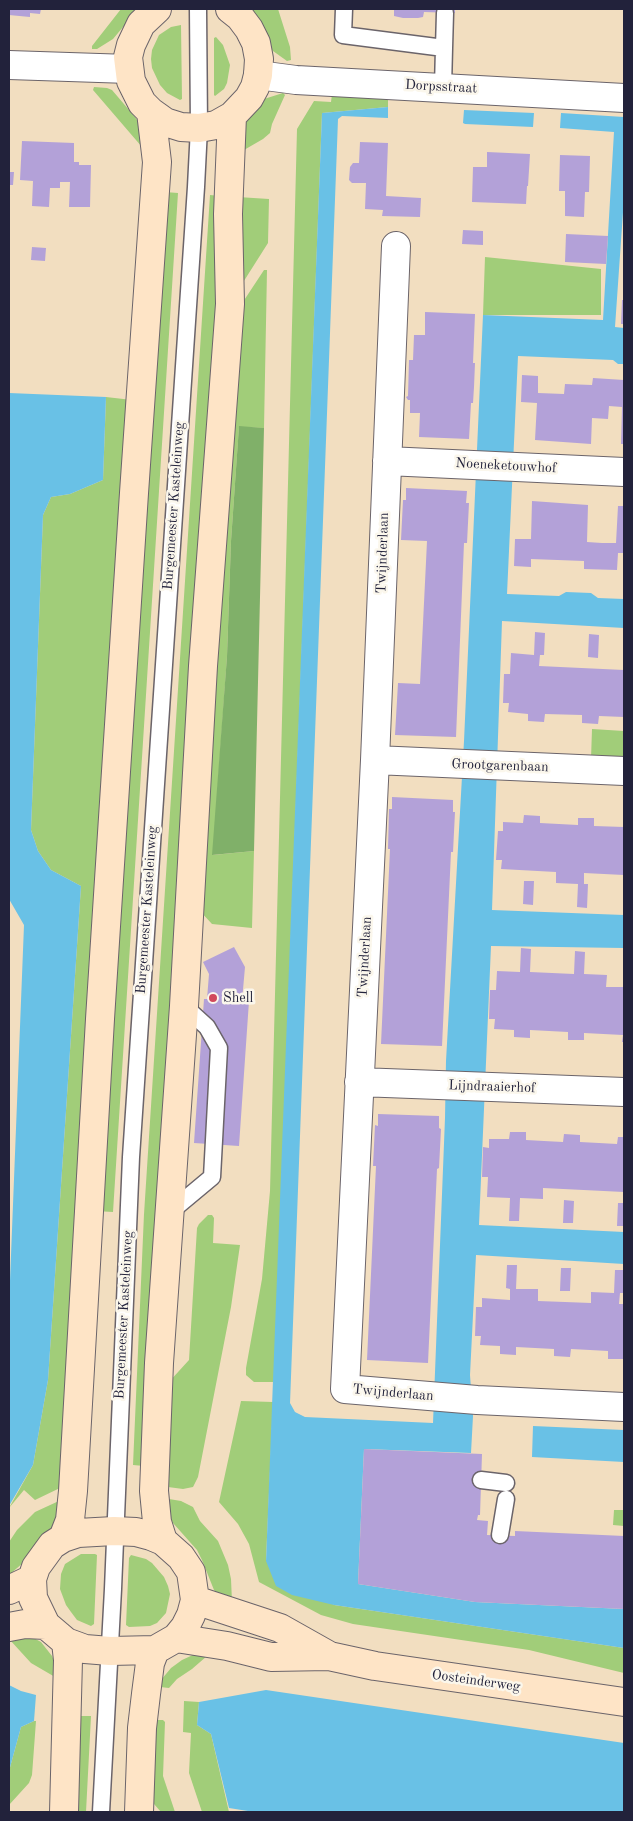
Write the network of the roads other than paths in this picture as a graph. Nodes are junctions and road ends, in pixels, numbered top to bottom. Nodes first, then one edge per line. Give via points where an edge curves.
1 (157, 9) edge
2 (198, 9) edge
3 (230, 9) edge
4 (344, 9) edge
5 (445, 13) dead end
6 (444, 48) junction
7 (9, 65) edge
8 (128, 69) junction
9 (258, 75) junction
10 (443, 87) junction
11 (624, 98) edge
12 (151, 112) junction
13 (232, 116) junction
14 (199, 128) junction
15 (396, 246) dead end
16 (387, 461) junction
17 (624, 472) edge
18 (375, 760) junction
19 (624, 771) edge
20 (184, 1006) junction
21 (359, 1082) junction
22 (624, 1092) edge
23 (170, 1212) junction
24 (624, 1406) edge
25 (481, 1480) dead end
26 (114, 1531) junction
27 (500, 1535) dead end
28 (63, 1538) junction
29 (163, 1541) junction
30 (20, 1585) edge
31 (195, 1600) junction
32 (46, 1625) junction
33 (9, 1627) edge
34 (66, 1642) junction
35 (165, 1644) junction
36 (110, 1651) junction
37 (329, 1656) junction
38 (624, 1702) edge
39 (64, 1812) edge
40 (102, 1812) edge
41 (139, 1812) edge

1 - 8 main road via 135,34
2 - 14 lane, Burgemeester Kasteleinweg
3 - 9 main road via 250,29 259,59
4 - 6 lane via 343,35
5 - 6 lane
6 - 10 lane
7 - 8 street
8 - 12 main road via 135,92
9 - 10 street, Dorpsstraat via 296,80
9 - 13 main road via 249,98
10 - 11 street, Dorpsstraat
12 - 14 main road via 165,122
12 - 28 main road via 157,162 104,960 74,1491 70,1520
13 - 14 main road
13 - 20 main road via 228,214 230,304 203,666
14 - 26 lane, Burgemeester Kasteleinweg via 131,1157
15 - 16 street, Twijnderlaan
16 - 17 street, Noeneketouwhof
16 - 18 street, Twijnderlaan
18 - 19 street, Grootgarenbaan
18 - 21 street, Twijnderlaan
20 - 23 main road
20 - 23 lane via 207,1027 218,1048 212,1177
21 - 22 street, Lijndraaierhof
21 - 24 street, Twijnderlaan via 345,1389 477,1400
23 - 29 main road via 154,1492
25 - 27 lane via 506,1491
26 - 28 main road via 78,1533
26 - 29 main road via 136,1532
26 - 36 lane, Burgemeester Kasteleinweg
28 - 30 main road via 52,1545
29 - 31 main road via 182,1557 190,1572
30 - 32 main road via 33,1598
31 - 35 main road via 185,1626
31 - 37 main road, Oosteinderweg via 280,1628
32 - 33 main road
32 - 34 main road
34 - 36 main road, Oosteinderweg via 85,1649
34 - 39 main road
35 - 36 main road, Oosteinderweg
35 - 37 main road, Oosteinderweg via 227,1646 271,1656
35 - 41 main road via 150,1663
36 - 40 lane, Burgemeester Kasteleinweg
37 - 38 main road, Oosteinderweg via 375,1666

